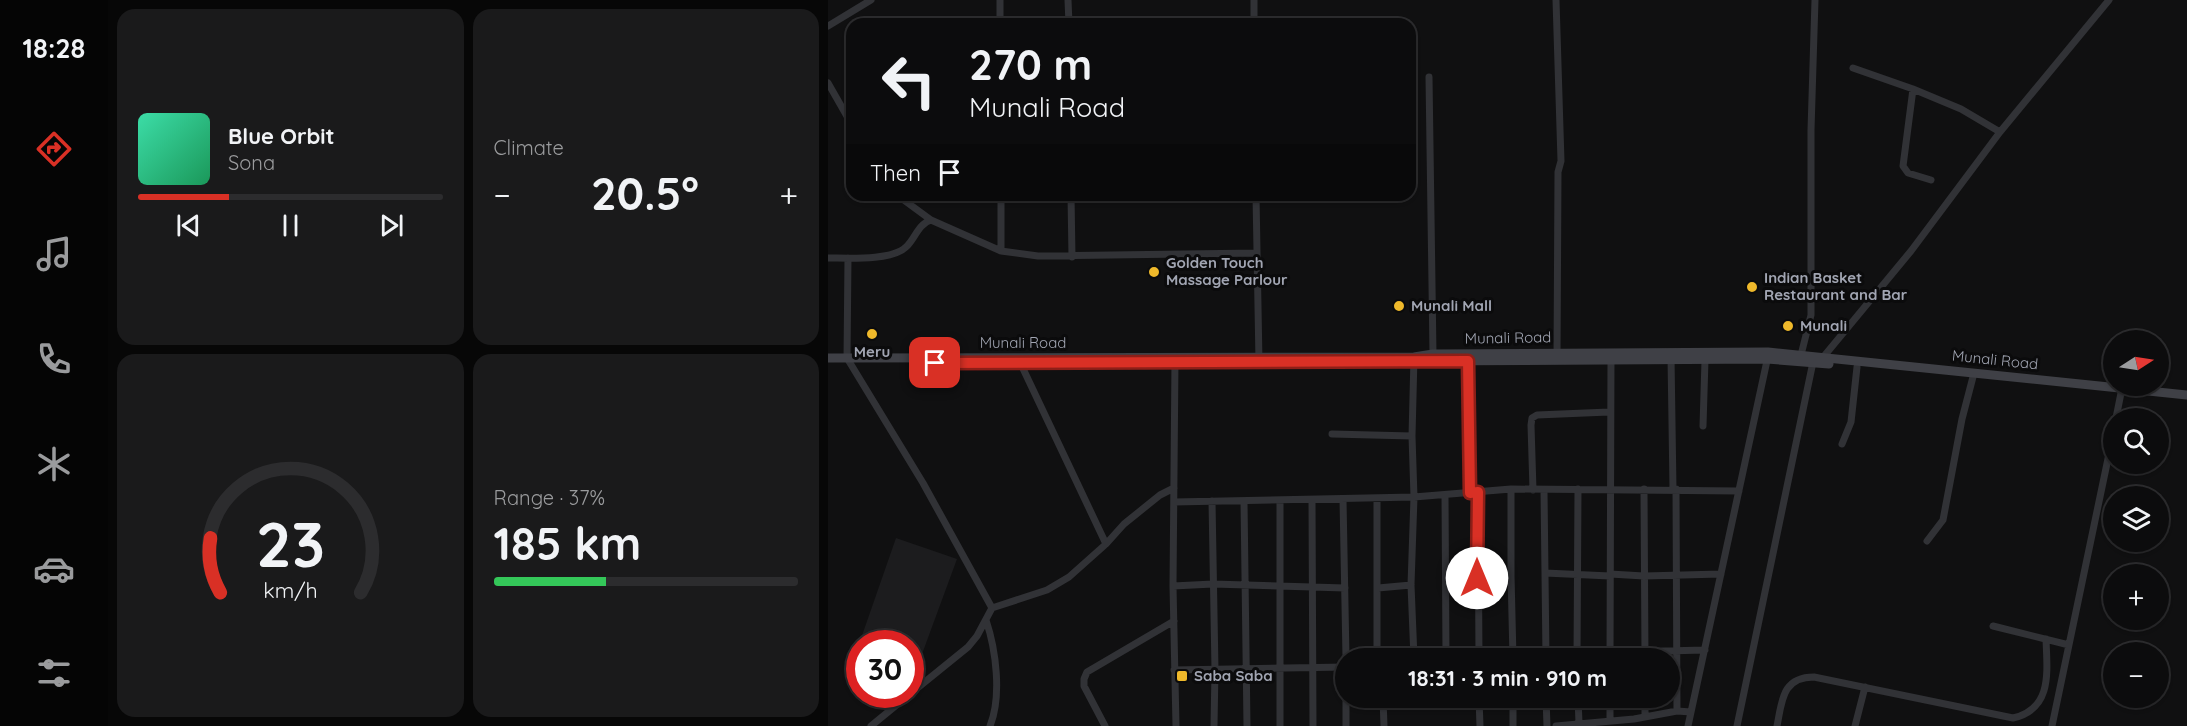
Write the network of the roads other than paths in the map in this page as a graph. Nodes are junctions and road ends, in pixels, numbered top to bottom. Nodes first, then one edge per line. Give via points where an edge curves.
1 (871, 0) edge
2 (1000, 0) edge
3 (1068, 0) edge
4 (1254, 0) edge
5 (1556, 0) edge
6 (1815, 0) edge
7 (2109, 0) edge
8 (1000, 18) edge
9 (1069, 18) edge
10 (1254, 18) edge
11 (828, 26) edge
12 (1852, 68) dead end
13 (1429, 77) dead end
14 (828, 83) edge
15 (1913, 89) junction
16 (846, 114) edge
17 (2000, 132) junction
18 (1931, 180) dead end
19 (905, 201) edge
20 (1001, 201) edge
21 (1071, 201) edge
22 (1256, 201) edge
23 (931, 220) junction
24 (1001, 251) junction
25 (1257, 254) junction
26 (1072, 257) junction
27 (828, 258) edge
28 (848, 258) junction
29 (1432, 354) junction
30 (1557, 356) junction
31 (1611, 356) junction
32 (1671, 356) junction
33 (1768, 356) junction
34 (828, 358) edge
35 (1468, 358) junction
36 (1801, 358) junction
37 (1259, 359) junction
38 (1415, 359) junction
39 (848, 360) junction
40 (1019, 360) junction
41 (1175, 360) junction
42 (1705, 360) junction
43 (1818, 361) junction
44 (828, 363) edge
45 (1857, 367) junction
46 (1973, 376) junction
47 (2103, 388) edge
48 (2169, 394) edge
49 (2187, 395) edge
50 (2161, 396) edge
51 (2187, 400) edge
52 (1609, 412) junction
53 (1703, 426) dead end
54 (1332, 435) dead end
55 (1412, 436) junction
56 (1842, 444) dead end
57 (2105, 474) edge
58 (1174, 488) junction
59 (1511, 489) junction
60 (1578, 489) junction
61 (1644, 489) junction
62 (1675, 489) junction
63 (1533, 490) junction
64 (1544, 490) junction
65 (1612, 490) junction
66 (1739, 491) junction
67 (1474, 492) junction
68 (1445, 495) junction
69 (1414, 497) junction
70 (1377, 498) junction
71 (1343, 499) junction
72 (1312, 500) junction
73 (1174, 501) junction
74 (1212, 501) junction
75 (1244, 501) junction
76 (1280, 501) junction
77 (1927, 541) dead end
78 (1106, 544) junction
79 (1545, 573) junction
80 (1578, 574) junction
81 (1721, 574) junction
82 (1511, 575) junction
83 (1610, 575) junction
84 (1677, 575) junction
85 (1644, 576) junction
86 (1477, 578) junction
87 (1446, 581) junction
88 (1213, 584) junction
89 (1247, 585) junction
90 (1280, 585) junction
91 (1411, 585) junction
92 (1173, 586) junction
93 (1313, 588) junction
94 (1345, 588) junction
95 (1378, 588) junction
96 (992, 608) junction
97 (986, 620) junction
98 (1174, 621) junction
99 (1993, 626) dead end
100 (2046, 639) junction
101 (2069, 645) junction
102 (1346, 648) edge
103 (1377, 648) edge
104 (1414, 648) edge
105 (1445, 648) edge
106 (1479, 648) edge
107 (1513, 648) edge
108 (1546, 648) edge
109 (1577, 648) edge
110 (1610, 648) edge
111 (1645, 648) edge
112 (1677, 648) edge
113 (1705, 650) junction
114 (1680, 651) edge
115 (1280, 667) junction
116 (1313, 667) junction
117 (1335, 667) edge
118 (1246, 668) junction
119 (1174, 670) junction
120 (1215, 670) junction
121 (924, 682) edge
122 (1865, 687) junction
123 (893, 708) edge
124 (1346, 708) edge
125 (1383, 708) edge
126 (1479, 708) edge
127 (1513, 708) edge
128 (1546, 708) edge
129 (1578, 708) edge
130 (1645, 708) edge
131 (1677, 711) joint
132 (1691, 712) junction
133 (1645, 716) junction
134 (1604, 722) edge
135 (1634, 722) edge
136 (1579, 723) junction
137 (1570, 725) edge
138 (871, 726) edge
139 (990, 726) edge
140 (1105, 726) edge
141 (1176, 726) edge
142 (1214, 726) edge
143 (1247, 726) edge
144 (1280, 726) edge
145 (1313, 726) edge
146 (1346, 726) edge
147 (1384, 726) edge
148 (1480, 726) edge
149 (1513, 726) edge
150 (1547, 726) edge
151 (1556, 726) edge
152 (1688, 726) edge
153 (1737, 726) edge
154 (1777, 726) edge
155 (1855, 726) edge
156 (2052, 726) edge

1 - 11 street
2 - 8 street
3 - 9 street
4 - 10 street
5 - 30 street via 1561,161
6 - 36 street via 1811,315
7 - 17 street
12 - 15 street
13 - 29 street
14 - 16 street
15 - 17 street via 1961,109
15 - 18 street via 1903,166 1908,173
17 - 43 street via 1911,251
19 - 23 street
20 - 24 street
21 - 26 street
22 - 25 street
23 - 24 street
23 - 28 street via 898,252
24 - 26 street
25 - 26 street
25 - 37 street
27 - 28 street
28 - 39 street
29 - 35 main road, Munali Road
29 - 38 main road, Munali Road
30 - 31 main road, Munali Road
30 - 35 main road, Munali Road
31 - 32 main road, Munali Road
31 - 52 street
32 - 33 main road, Munali Road
32 - 42 main road, Munali Road
32 - 62 street
33 - 36 main road, Munali Road
33 - 42 main road, Munali Road
33 - 66 street
34 - 39 main road, Munali Road
35 - 38 main road, Munali Road
35 - 67 street
36 - 43 main road, Munali Road
37 - 38 main road, Munali Road
37 - 41 main road, Munali Road
38 - 55 street
39 - 40 main road, Munali Road
39 - 44 main road, Munali Road
39 - 96 street via 923,483
40 - 41 main road, Munali Road
40 - 78 street
41 - 58 street
42 - 53 street
43 - 45 main road, Munali Road
43 - 46 main road, Munali Road
43 - 153 street
45 - 46 main road, Munali Road
45 - 56 street via 1851,422
46 - 47 main road, Munali Road
46 - 77 street via 1943,520
48 - 49 main road, Munali Road
50 - 51 main road, Munali Road
52 - 63 street via 1532,418
52 - 65 street
54 - 55 street
55 - 69 street
57 - 101 street
58 - 73 street
58 - 78 street via 1124,524
59 - 63 street
59 - 67 street
59 - 82 street
60 - 64 street
60 - 65 street
60 - 80 street
61 - 62 street
61 - 65 street
61 - 85 street
62 - 66 street
62 - 84 street
63 - 64 street
64 - 79 street
65 - 83 street
66 - 81 street
67 - 68 street
67 - 86 street
68 - 69 street
68 - 87 street
69 - 70 street
69 - 91 street
70 - 71 street
70 - 95 street
71 - 72 street
71 - 94 street
72 - 76 street
72 - 93 street
73 - 74 street
73 - 92 street
74 - 75 street
74 - 88 street
75 - 76 street
75 - 89 street
76 - 90 street
78 - 96 street via 1069,577 1047,590
79 - 80 street
79 - 108 street
80 - 83 street
80 - 109 street
81 - 84 street
81 - 113 street
82 - 86 street
82 - 107 street
83 - 85 street
83 - 110 street
84 - 85 street
84 - 112 street
85 - 111 street
86 - 87 street
86 - 106 street
87 - 105 street
88 - 89 street
88 - 92 street
88 - 120 street
89 - 90 street
89 - 118 street
90 - 93 street
90 - 115 street
91 - 95 street
91 - 104 street
92 - 98 street
93 - 94 street
93 - 116 street
94 - 102 street
95 - 103 street
96 - 97 street
97 - 121 street via 968,646
97 - 139 street via 997,695
98 - 119 street
98 - 140 street via 1087,672 1084,686
99 - 100 street
100 - 101 street
100 - 122 street via 2046,679 2041,699 2037,708 2023,716 2013,718
101 - 156 street
113 - 114 street
113 - 132 street
115 - 116 street
115 - 118 street
115 - 144 street
116 - 117 street
116 - 145 street
118 - 120 street
118 - 143 street
119 - 120 street
119 - 141 street
120 - 142 street
122 - 154 street via 1802,677 1784,694
122 - 155 street
123 - 138 street
124 - 146 street
125 - 147 street
126 - 148 street
127 - 149 street
128 - 150 street
129 - 136 street
130 - 133 street
131 - 132 street
131 - 133 street
132 - 152 street
133 - 135 street
134 - 135 street
134 - 136 street
136 - 137 street
137 - 151 street

